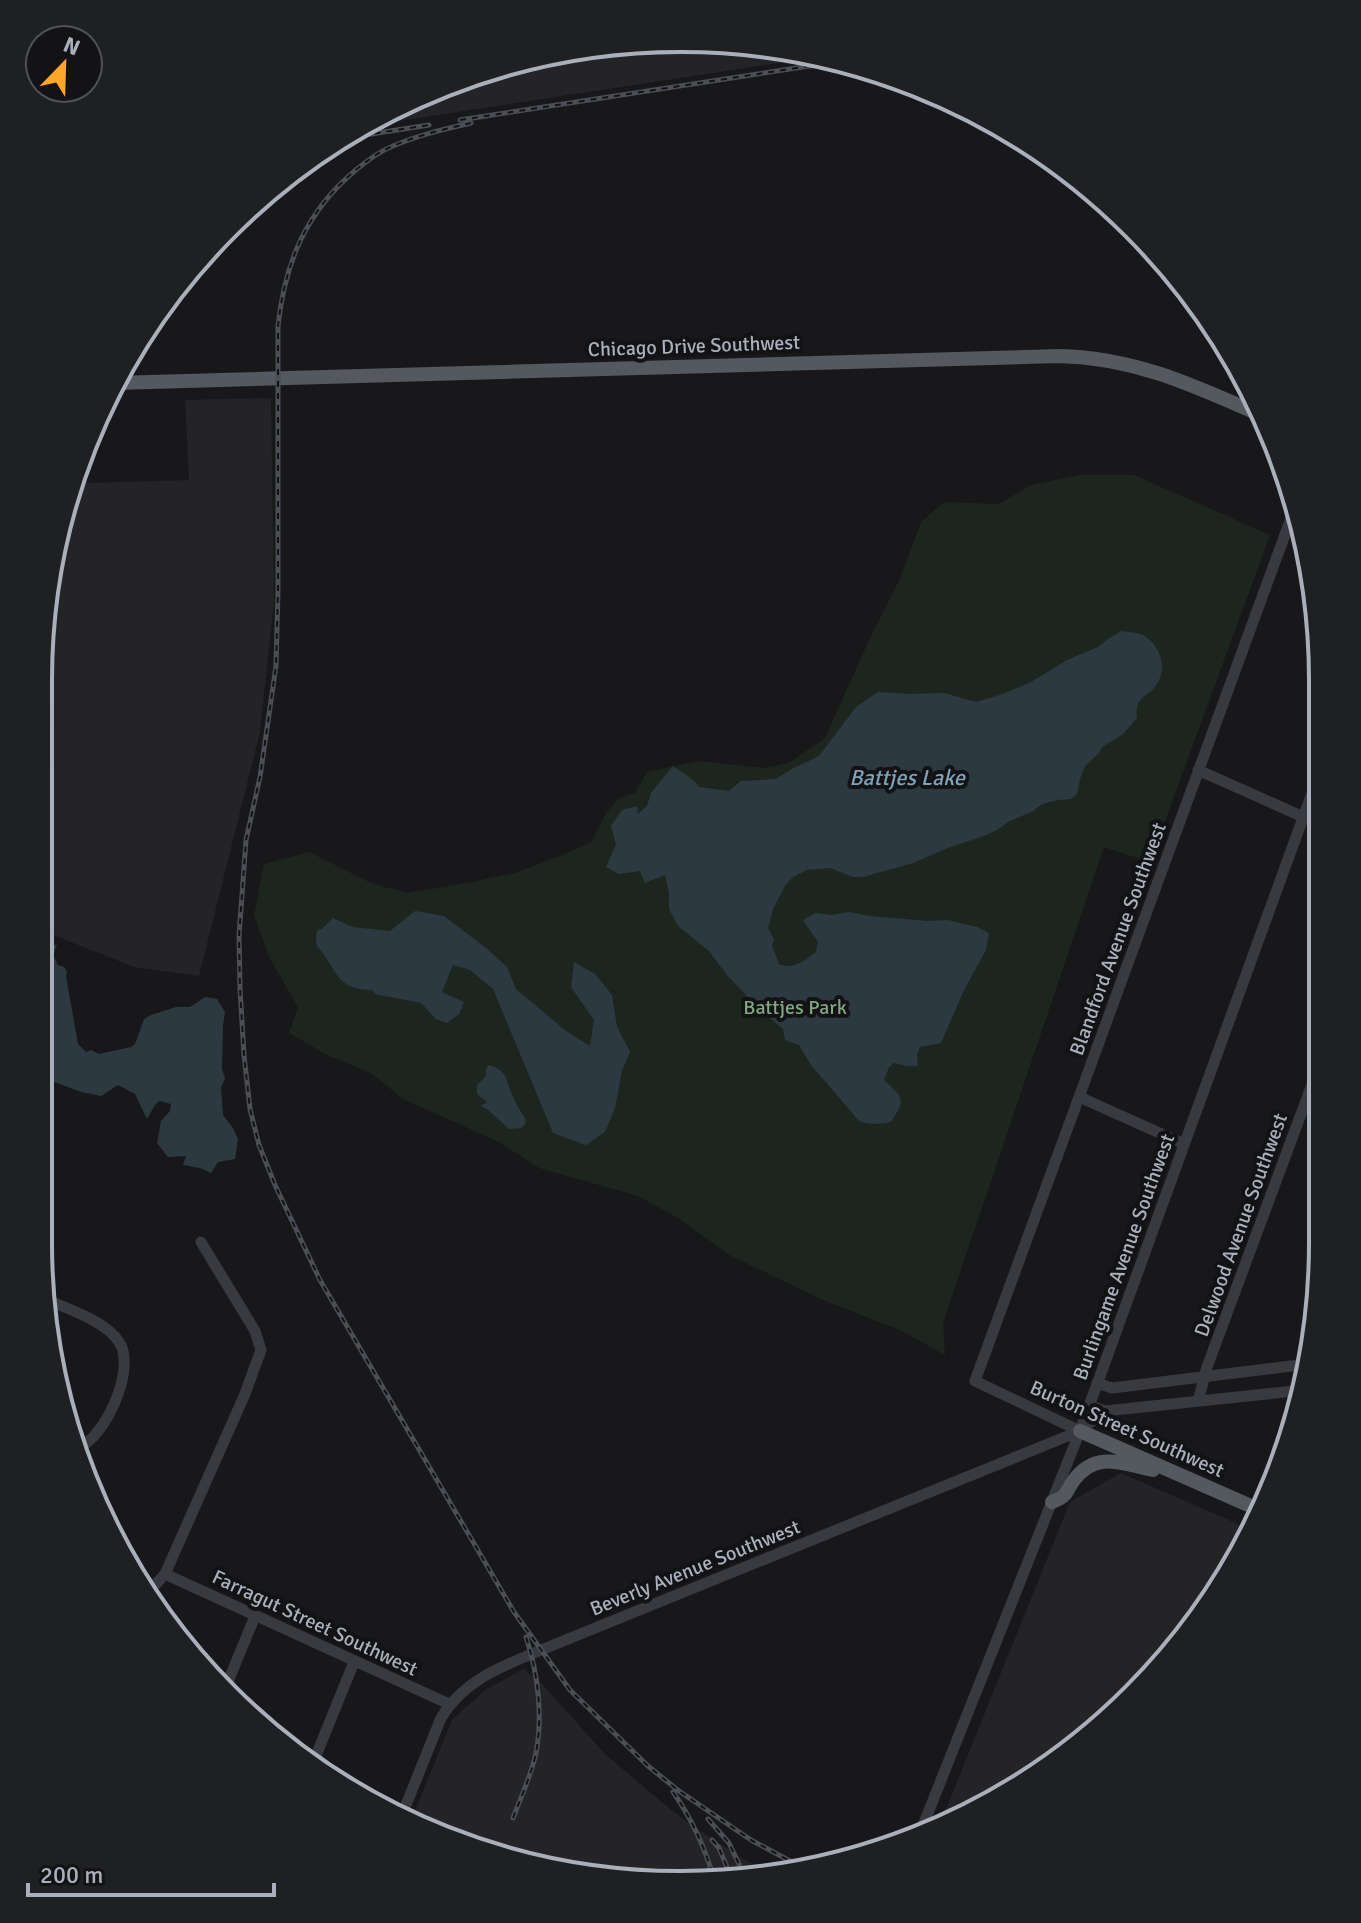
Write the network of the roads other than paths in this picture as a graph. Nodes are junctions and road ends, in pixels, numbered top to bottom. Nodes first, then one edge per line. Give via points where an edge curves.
1 (127, 383) edge
2 (1247, 409) edge
3 (1289, 523) edge
4 (1198, 770) junction
5 (1309, 801) edge
6 (1303, 817) junction
7 (1309, 820) edge
8 (1309, 1093) edge
9 (1080, 1096) junction
10 (1184, 1144) junction
11 (201, 1242) dead end
12 (55, 1304) edge
13 (1297, 1365) edge
14 (1204, 1376) junction
15 (975, 1381) joint
16 (1097, 1383) junction
17 (1291, 1391) edge
18 (1198, 1401) junction
19 (1089, 1405) junction
20 (1105, 1411) junction
21 (1080, 1431) junction
22 (85, 1445) edge
23 (1175, 1473) junction
24 (1052, 1502) junction
25 (1250, 1506) edge
26 (165, 1574) junction
27 (154, 1586) edge
28 (255, 1616) junction
29 (354, 1662) junction
30 (229, 1679) edge
31 (449, 1704) junction
32 (316, 1754) edge
33 (405, 1807) edge
34 (925, 1821) edge

1 - 2 main road, Chicago Drive Southwest via 1059,356 1150,369
3 - 4 street, Blandford Avenue Southwest
4 - 6 street
4 - 9 street, Blandford Avenue Southwest
5 - 6 street, Burlingame Avenue Southwest
6 - 7 street
6 - 10 street, Burlingame Avenue Southwest
8 - 14 street, Delwood Avenue Southwest
9 - 10 street
9 - 15 street, Blandford Avenue Southwest
10 - 16 street, Burlingame Avenue Southwest
11 - 26 street via 261,1350
12 - 22 street via 108,1329 124,1355 110,1413
13 - 14 street
14 - 16 street via 1112,1388
14 - 18 street, Delwood Avenue Southwest
15 - 21 street, Burton Street Southwest
16 - 19 street, Burlingame Avenue Southwest
17 - 18 street
18 - 20 street
19 - 20 street
19 - 21 street, Burlingame Avenue Southwest
20 - 21 street
21 - 23 main road, Burton Street Southwest
21 - 24 street, Burlingame Avenue Southwest
21 - 31 street, Beverly Avenue Southwest via 497,1669
23 - 24 main road via 1104,1461 1083,1470 1065,1497
23 - 25 main road, Burton Street Southwest
24 - 34 street, Burlingame Avenue Southwest
26 - 27 street
26 - 28 street, Farragut Street Southwest
28 - 29 street, Farragut Street Southwest
28 - 30 street
29 - 31 street, Farragut Street Southwest
29 - 32 street
31 - 33 street, Beverly Avenue Southwest

